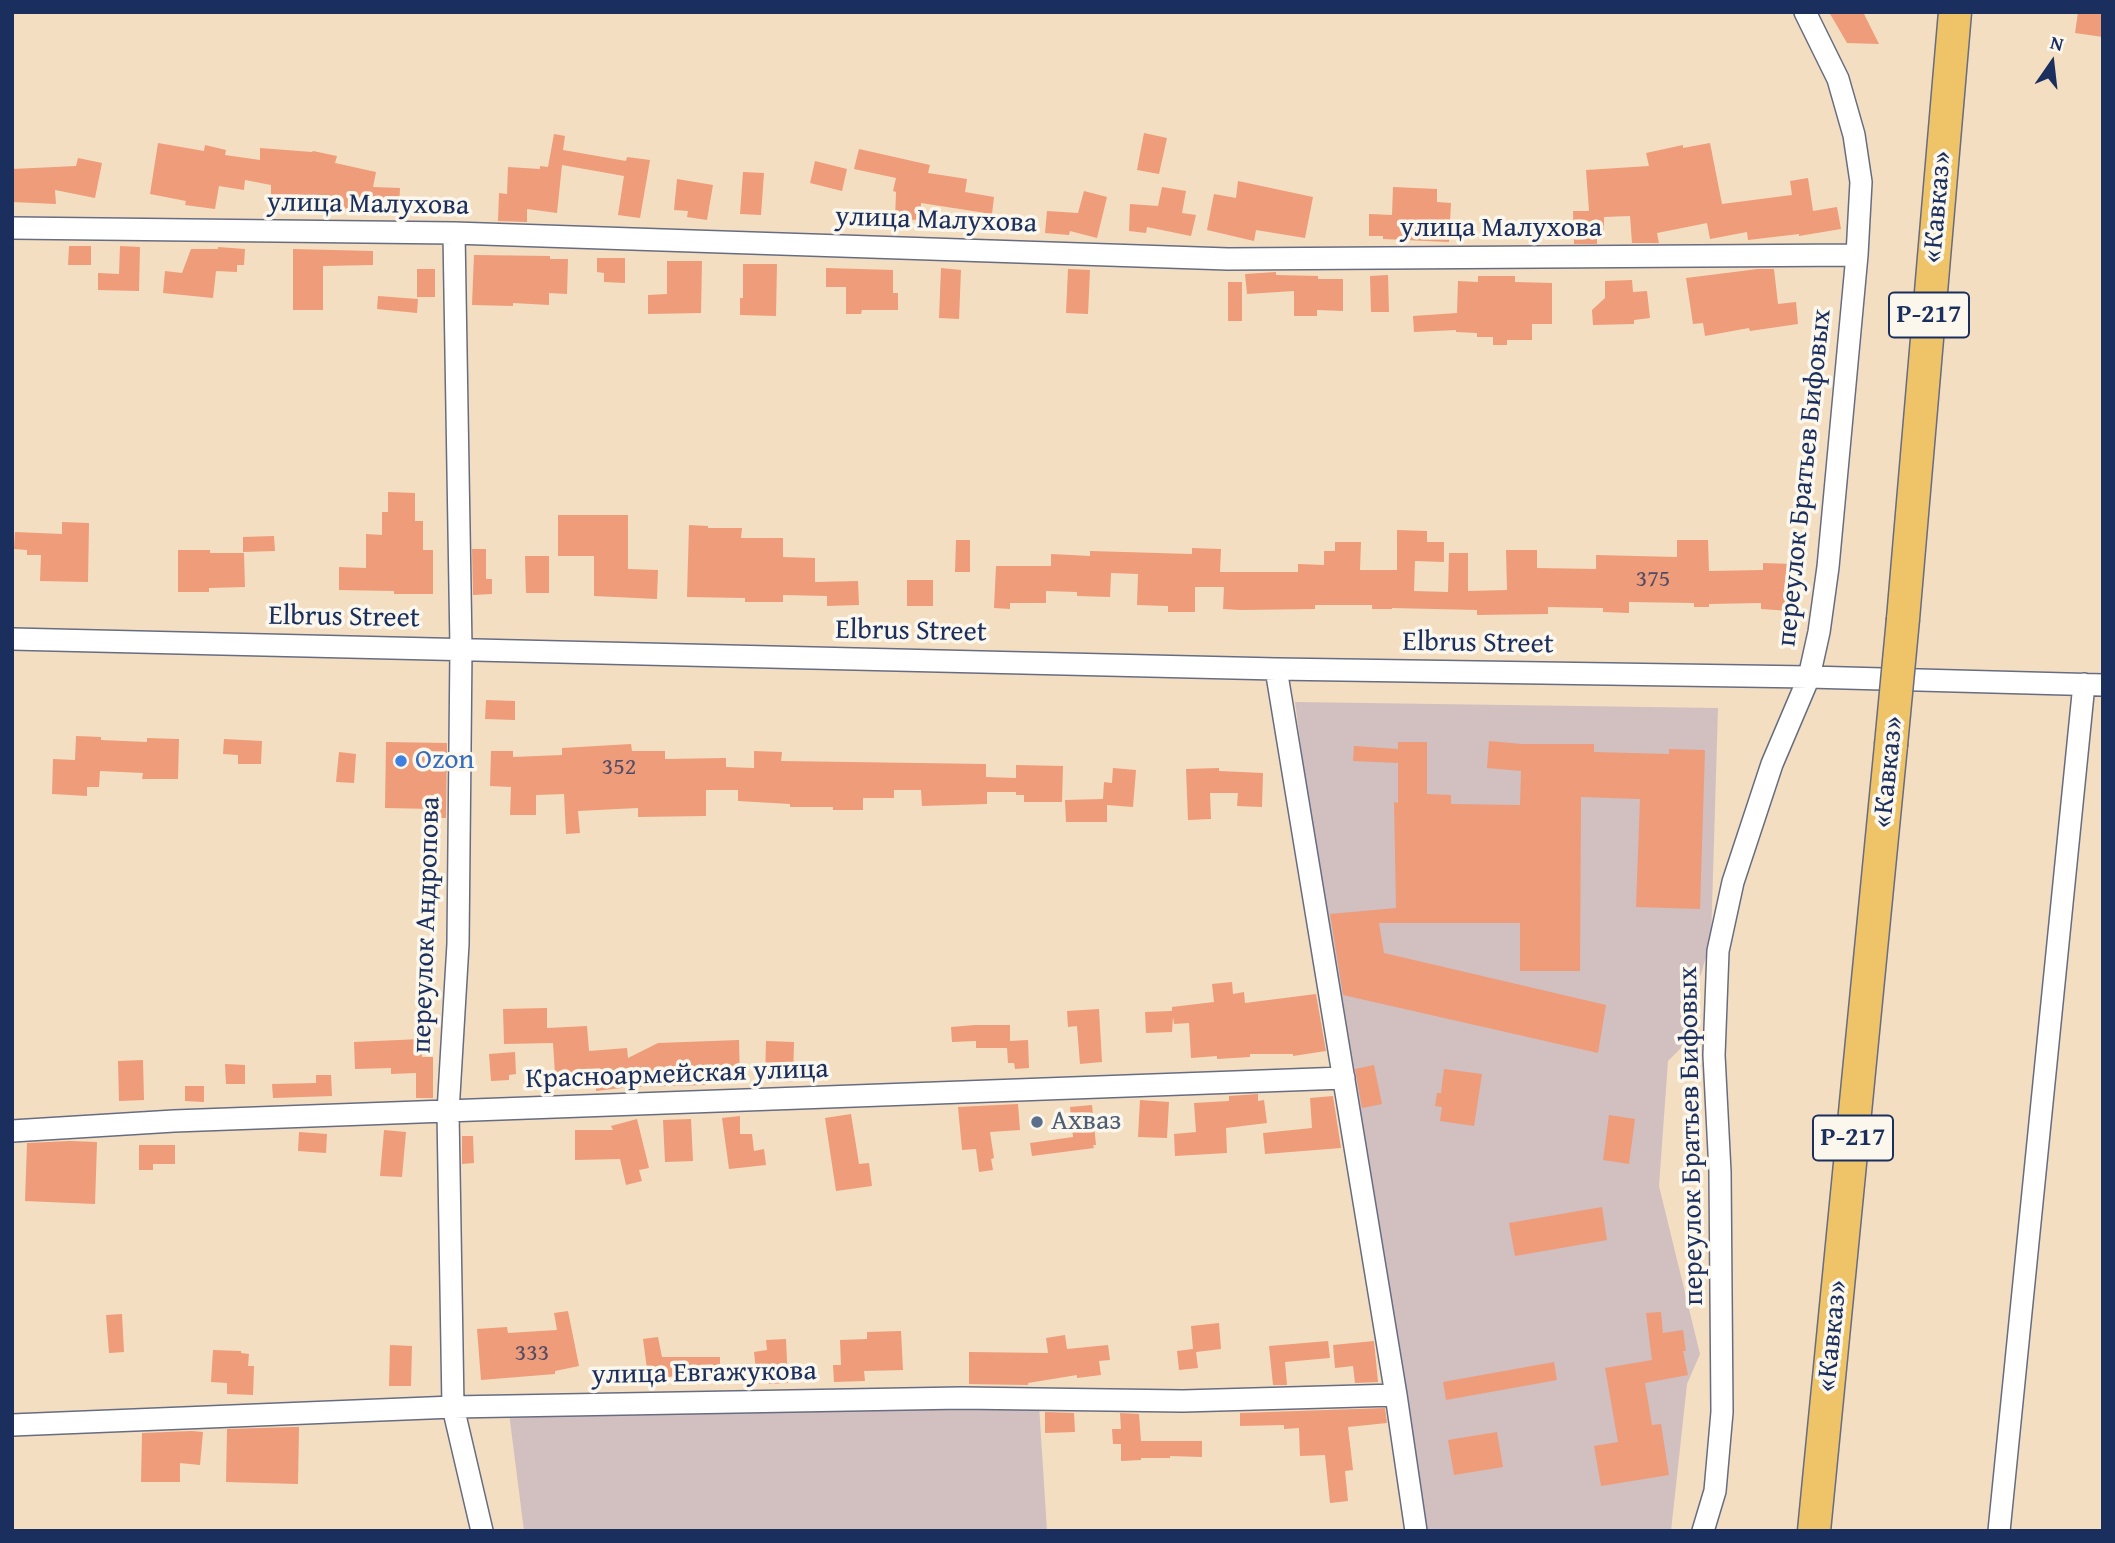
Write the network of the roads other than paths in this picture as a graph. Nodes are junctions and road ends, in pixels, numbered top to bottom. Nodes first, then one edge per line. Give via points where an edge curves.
1 (1805, 12) edge
2 (1955, 12) edge
3 (12, 228) edge
4 (454, 233) junction
5 (1857, 255) junction
6 (12, 639) edge
7 (461, 648) junction
8 (1276, 669) junction
9 (1809, 677) junction
10 (2093, 685) edge
11 (1344, 1079) junction
12 (448, 1112) junction
13 (12, 1131) edge
14 (1396, 1395) junction
15 (453, 1406) junction
16 (12, 1425) edge
17 (482, 1531) edge
18 (1416, 1531) edge
19 (1703, 1531) edge
20 (1814, 1531) edge
21 (1999, 1531) edge

1 - 5 street, переулок Братьев Бифовых via 1838,79 1854,135 1861,182
2 - 20 highway, «Кавказ» / Р-217, bridge via 1903,618
3 - 4 street, улица Малухова
4 - 5 street, улица Малухова via 1228,259
4 - 7 street, переулок Андропова
5 - 9 street, переулок Братьев Бифовых via 1828,568
6 - 7 street, Elbrus Street
7 - 8 street, Elbrus Street
7 - 12 street, переулок Андропова via 458,944
8 - 9 street, Elbrus Street
8 - 11 street
9 - 10 street, Elbrus Street
9 - 19 street, переулок Братьев Бифовых via 1772,764 1733,882 1718,951 1714,1055 1722,1412 1715,1491
10 - 21 street
11 - 12 street, Красноармейская улица
11 - 14 street
12 - 13 street, Красноармейская улица
12 - 15 street, переулок Андропова
14 - 15 street, улица Евгажукова via 1183,1401 961,1398
14 - 18 street
15 - 16 street, улица Евгажукова
15 - 17 street, переулок Андропова

